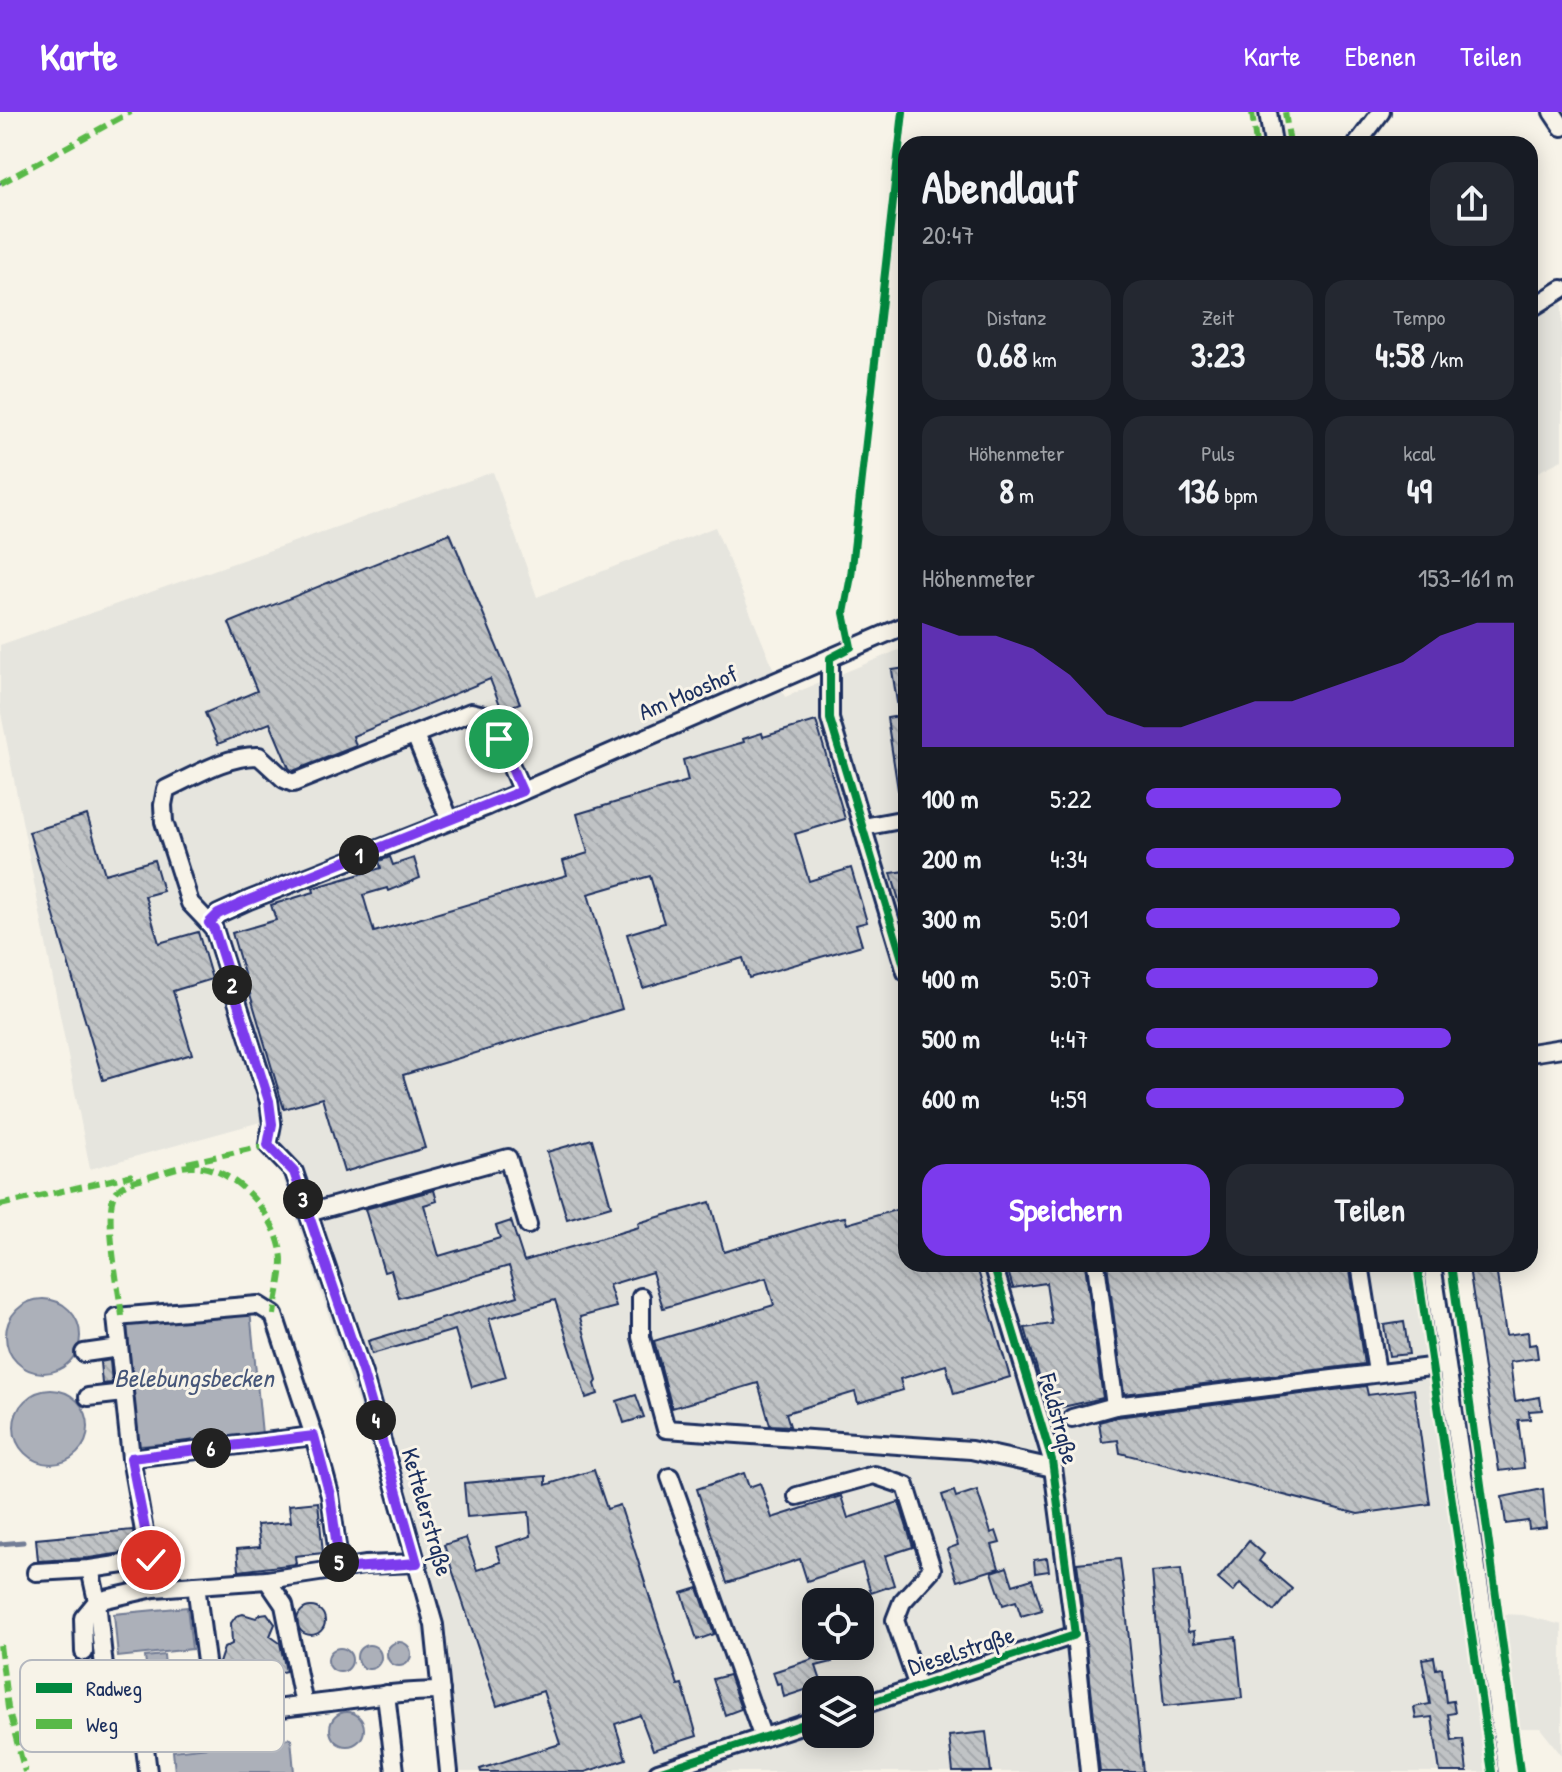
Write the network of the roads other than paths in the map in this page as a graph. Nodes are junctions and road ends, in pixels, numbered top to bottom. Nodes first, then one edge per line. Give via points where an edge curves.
1 (1268, 112) edge
2 (1381, 112) edge
3 (1552, 112) edge
4 (1562, 127) edge
5 (1272, 136) edge
6 (1363, 136) edge
7 (1562, 289) edge
8 (1538, 304) edge
9 (898, 628) edge
10 (830, 658) junction
11 (415, 735) junction
12 (522, 791) junction
13 (898, 820) edge
14 (450, 821) junction
15 (863, 827) junction
16 (209, 923) junction
17 (898, 945) edge
18 (1562, 1048) edge
19 (1538, 1052) edge
20 (308, 1213) junction
21 (528, 1225) dead end
22 (995, 1272) edge
23 (1097, 1272) edge
24 (1361, 1272) edge
25 (1433, 1272) edge
26 (641, 1297) dead end
27 (119, 1348) junction
28 (84, 1353) dead end
29 (1446, 1365) junction
30 (1377, 1372) junction
31 (124, 1393) junction
32 (88, 1397) dead end
33 (1115, 1406) junction
34 (1072, 1418) dead end
35 (314, 1436) junction
36 (131, 1458) junction
37 (1053, 1468) junction
38 (670, 1477) dead end
39 (797, 1496) dead end
40 (151, 1560) junction
41 (417, 1563) junction
42 (90, 1569) junction
43 (340, 1569) junction
44 (36, 1572) dead end
45 (267, 1580) junction
46 (196, 1585) junction
47 (154, 1588) junction
48 (97, 1601) junction
49 (1075, 1635) junction
50 (84, 1652) tunnel mouth
51 (103, 1660) tunnel mouth
52 (206, 1660) edge
53 (918, 1687) junction
54 (441, 1691) junction
55 (386, 1694) junction
56 (874, 1701) edge
57 (304, 1705) junction
58 (284, 1707) edge
59 (802, 1725) edge
60 (763, 1738) junction
61 (146, 1752) edge
62 (148, 1772) edge
63 (395, 1772) edge
64 (449, 1772) edge
65 (658, 1772) edge
66 (1089, 1772) edge
67 (1507, 1772) edge

1 - 5 street
2 - 6 street
3 - 4 street
7 - 8 street
9 - 10 street, Am Mooshof
10 - 12 street, Am Mooshof
10 - 15 street via 830,719
11 - 12 street via 471,712 484,715
11 - 14 street
11 - 16 street via 293,783 259,756 249,755 166,789 163,805 169,836 190,903
12 - 14 street, Am Mooshof
13 - 15 street
14 - 16 street, Am Mooshof via 249,900
15 - 17 street
16 - 20 street, Kettelerstraße via 269,1101 268,1145 294,1172
18 - 19 street
20 - 21 street via 508,1158
20 - 41 street, Kettelerstraße via 363,1374
22 - 37 street, Feldstraße
23 - 33 street
24 - 30 street
25 - 29 street
26 - 37 street via 641,1337 666,1429 971,1450
27 - 28 street
27 - 31 street
27 - 35 street via 116,1317 258,1305 274,1315
29 - 30 street
29 - 67 street
30 - 33 street
31 - 32 street
31 - 36 street
33 - 34 street
35 - 36 street
35 - 43 street via 330,1495
36 - 40 street
37 - 49 street, Feldstraße
38 - 60 street
39 - 53 street via 874,1475 906,1486 932,1569 902,1602 895,1620
40 - 42 street
40 - 47 street
41 - 43 street
41 - 54 street, Kettelerstraße via 434,1625
42 - 44 street
42 - 48 street
43 - 45 street
45 - 46 street
45 - 57 street via 284,1605
46 - 47 street
46 - 52 street
47 - 48 street
48 - 50 street via 83,1618
48 - 51 street
49 - 53 street, Dieselstraße
49 - 66 street, Feldstraße
53 - 56 street, Dieselstraße
54 - 55 street
54 - 64 street, Kettelerstraße
55 - 57 street
55 - 63 street
57 - 58 street
59 - 60 street
60 - 65 street
61 - 62 street

